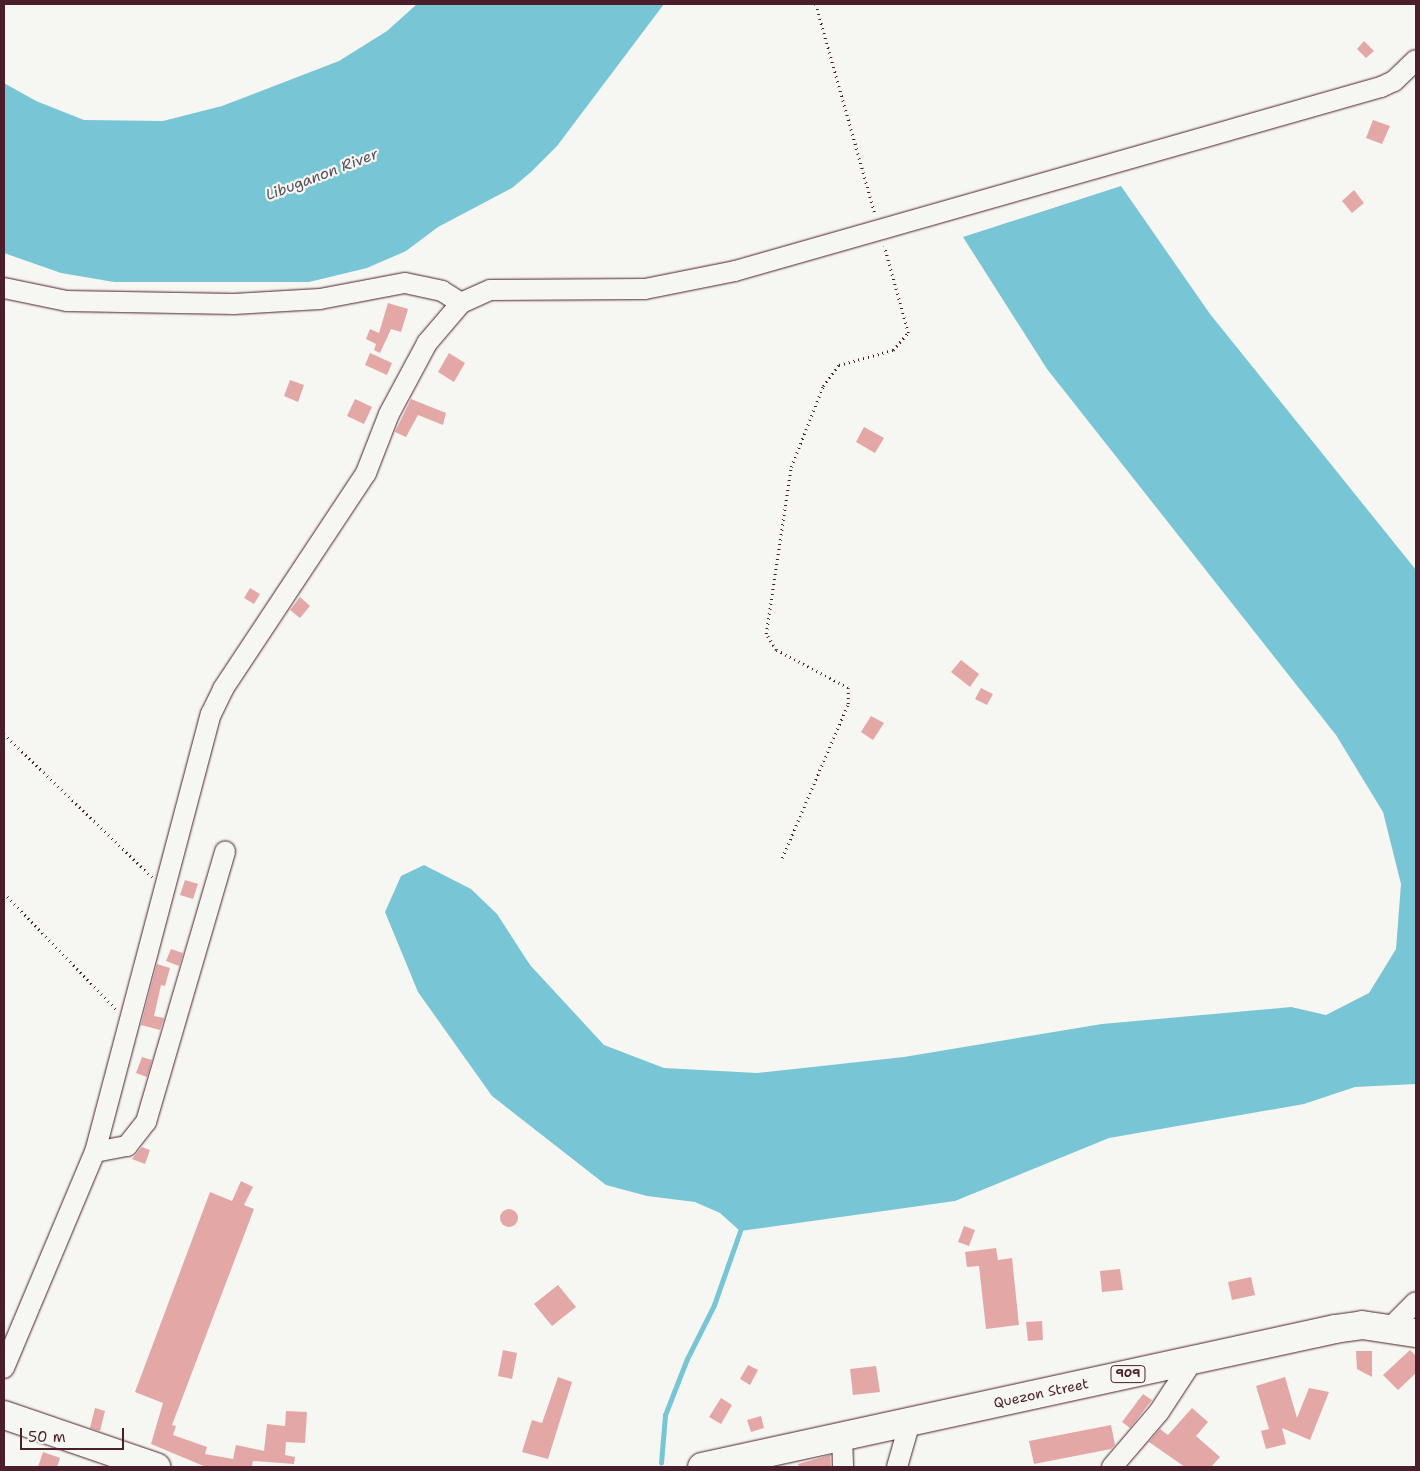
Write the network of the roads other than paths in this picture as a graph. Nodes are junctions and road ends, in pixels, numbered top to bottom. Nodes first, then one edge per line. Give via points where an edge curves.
1 (1416, 60) edge
2 (4, 288) edge
3 (461, 303) junction
4 (224, 851) dead end
5 (95, 1152) junction
6 (1416, 1302) edge
7 (1404, 1330) edge
8 (1193, 1360) junction
9 (4, 1368) edge
10 (4, 1415) edge
11 (910, 1422) junction
12 (842, 1436) junction
13 (156, 1467) edge
14 (702, 1467) edge
15 (843, 1467) edge
16 (897, 1467) edge
17 (1112, 1467) edge

1 - 3 street via 1394,81 1381,87 735,271 645,289 490,290
2 - 3 street via 68,301 234,304 320,299 405,283 442,291
3 - 5 street via 426,343 389,414 354,493 217,701 206,729
4 - 5 street via 146,1122 127,1146
5 - 9 street
6 - 7 street
7 - 8 highway, Quezon Street / 909 via 1335,1329
8 - 11 highway, Quezon Street / 909
8 - 17 street via 1159,1412
10 - 13 highway
11 - 12 highway, Quezon Street / 909
11 - 16 street
12 - 14 highway, 909
12 - 15 street

